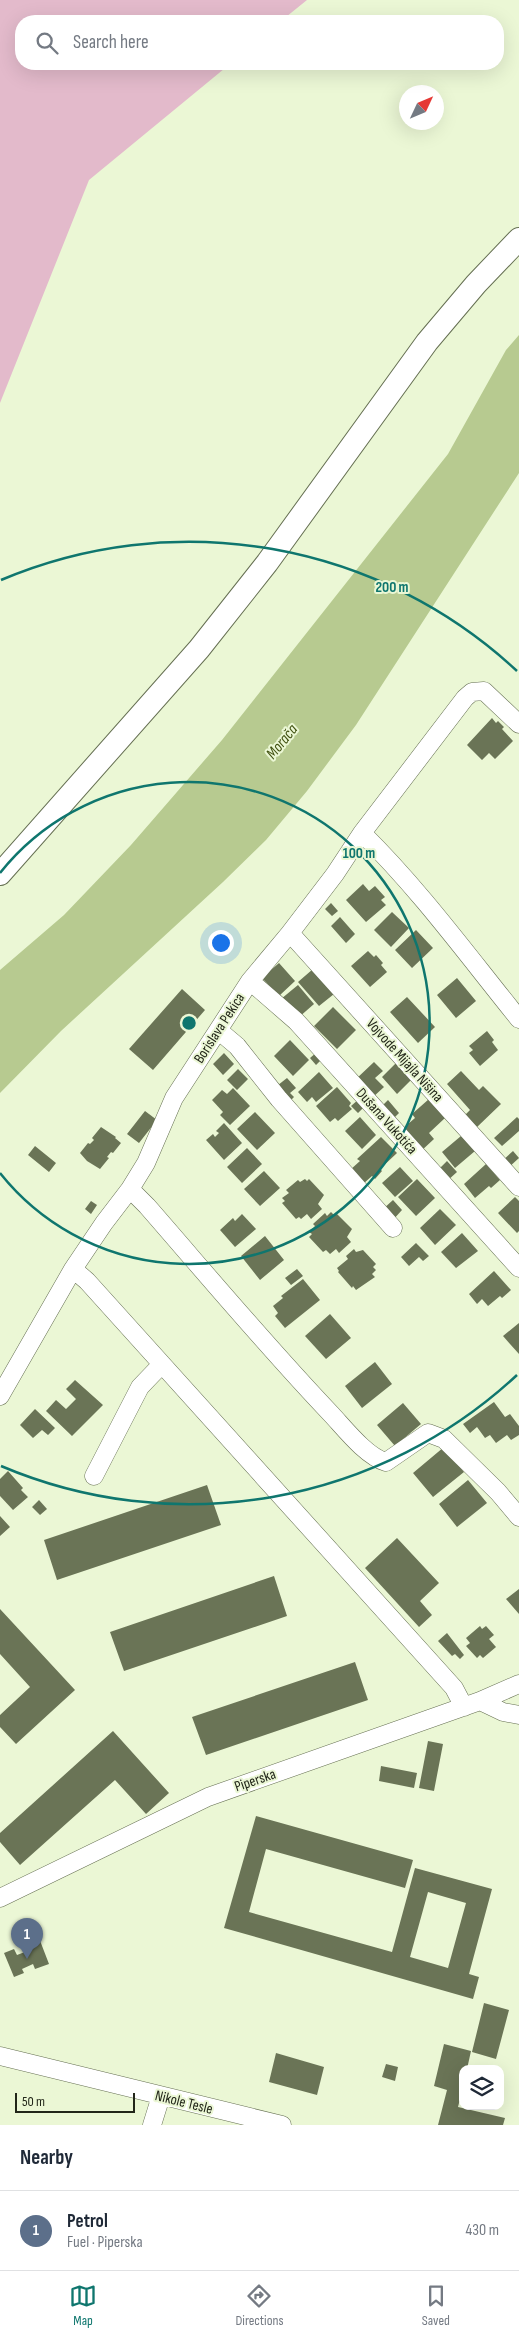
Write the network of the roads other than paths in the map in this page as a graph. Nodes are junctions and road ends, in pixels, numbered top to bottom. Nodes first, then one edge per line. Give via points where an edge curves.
1 (519, 239) edge
2 (519, 724) edge
3 (362, 833) junction
4 (0, 874) edge
5 (290, 933) junction
6 (250, 981) junction
7 (519, 1019) edge
8 (218, 1030) junction
9 (519, 1187) edge
10 (130, 1189) junction
11 (393, 1228) dead end
12 (519, 1268) edge
13 (73, 1269) junction
14 (162, 1364) junction
15 (0, 1396) edge
16 (94, 1476) dead end
17 (519, 1516) edge
18 (519, 1684) edge
19 (472, 1704) junction
20 (519, 1715) edge
21 (3, 1892) edge
22 (0, 2056) edge
23 (161, 2096) junction
24 (152, 2125) edge
25 (282, 2125) edge

1 - 4 main road via 428,342 262,570 199,650
2 - 3 street, Borislava Pekica via 491,696 480,690 472,692
3 - 5 street, Borislava Pekica
3 - 7 street via 414,887
5 - 6 street, Borislava Pekica
5 - 9 street, Vojvode Mijajla Nišina
6 - 8 street, Borislava Pekica
6 - 12 street, Dušana Vukotića via 296,1021
8 - 10 street, Borislava Pekica via 174,1098 146,1163
8 - 11 street via 237,1046 279,1099
10 - 13 street, Borislava Pekica
10 - 17 street via 357,1442 386,1462 428,1433 435,1434 485,1479
13 - 14 street
13 - 15 street, Borislava Pekica
14 - 16 street via 140,1387
14 - 19 street via 454,1688
18 - 19 street, Piperska
19 - 20 street
19 - 21 street, Piperska via 208,1797
22 - 23 street, Nikole Tesle
23 - 24 street
23 - 25 street, Nikole Tesle

